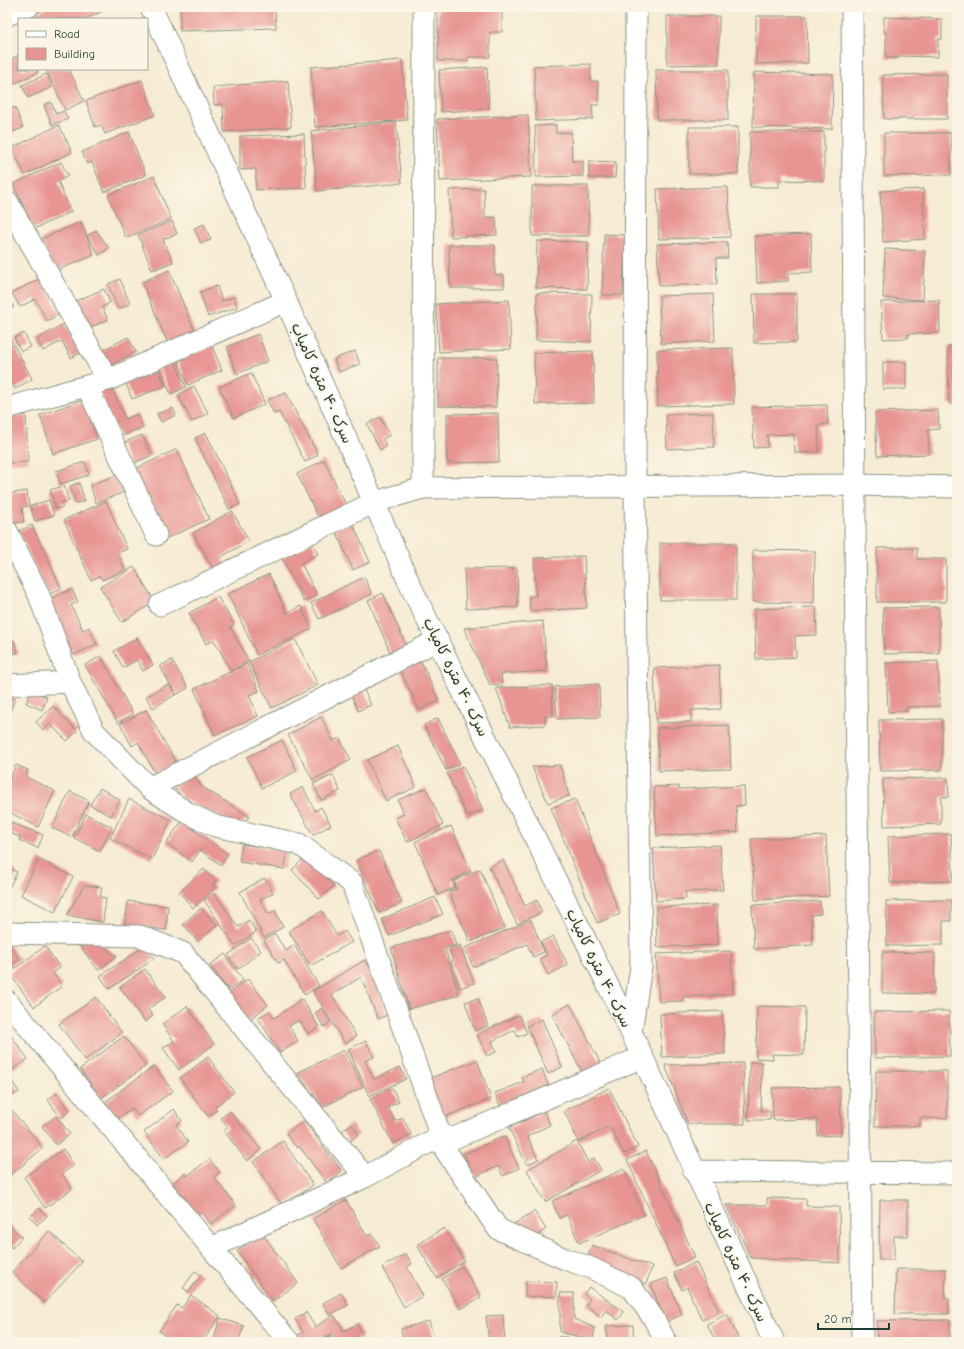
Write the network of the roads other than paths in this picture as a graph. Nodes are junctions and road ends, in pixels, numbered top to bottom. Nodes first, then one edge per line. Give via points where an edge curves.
1 (28, 7) edge
2 (151, 7) edge
3 (424, 7) edge
4 (636, 7) edge
5 (852, 7) edge
6 (7, 14) edge
7 (7, 201) edge
8 (286, 301) junction
9 (108, 380) junction
10 (87, 386) junction
11 (7, 408) edge
12 (855, 484) junction
13 (635, 486) junction
14 (957, 487) edge
15 (423, 488) junction
16 (375, 502) junction
17 (7, 531) edge
18 (156, 535) dead end
19 (160, 605) dead end
20 (438, 640) junction
21 (70, 682) junction
22 (7, 685) edge
23 (149, 788) junction
24 (7, 933) edge
25 (7, 1001) edge
26 (631, 1032) junction
27 (642, 1057) junction
28 (441, 1136) junction
29 (693, 1171) junction
30 (862, 1172) junction
31 (957, 1173) edge
32 (365, 1177) junction
33 (211, 1248) junction
34 (289, 1342) edge
35 (666, 1342) edge
36 (774, 1342) edge
37 (862, 1342) edge

1 - 6 street
2 - 8 street, سرک ۴۰ متره کامیاب
3 - 15 street
4 - 13 street
5 - 12 street
7 - 9 street
8 - 9 street
8 - 16 street, سرک ۴۰ متره کامیاب
9 - 10 street
10 - 11 street
10 - 18 street
12 - 13 street
12 - 14 street
12 - 30 street
13 - 15 street
13 - 26 street via 641,967
15 - 16 street
16 - 19 street
16 - 20 street, سرک ۴۰ متره کامیاب via 411,587
17 - 21 street via 38,595
20 - 23 street
20 - 26 street, سرک ۴۰ متره کامیاب
21 - 22 street
21 - 23 street via 94,730
23 - 28 street via 188,813 215,826 299,844 352,883
24 - 32 street via 140,936 183,953
25 - 33 street
26 - 27 street, سرک ۴۰ متره کامیاب
27 - 28 street via 454,1138
27 - 29 street, سرک ۴۰ متره کامیاب
28 - 32 street
28 - 35 street via 446,1151 498,1228 632,1288 654,1318
29 - 30 street
29 - 36 street, سرک ۴۰ متره کامیاب
30 - 31 street
30 - 37 street
32 - 33 street
33 - 34 street

